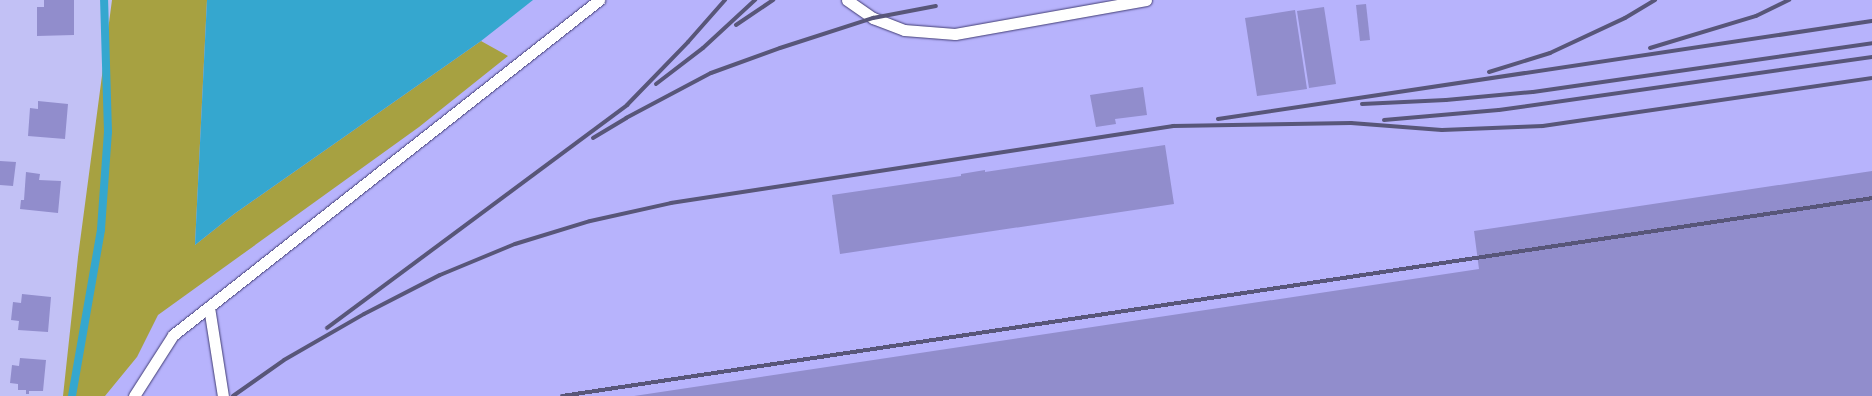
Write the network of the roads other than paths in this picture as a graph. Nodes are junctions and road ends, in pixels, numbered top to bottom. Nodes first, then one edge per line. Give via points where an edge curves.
1 (599, 0) edge
2 (847, 0) edge
3 (1146, 0) edge
4 (209, 307) junction
5 (134, 396) edge
6 (223, 396) edge

1 - 4 lane
2 - 3 lane via 873,18 904,30 955,34
4 - 5 lane via 173,336
4 - 6 lane

